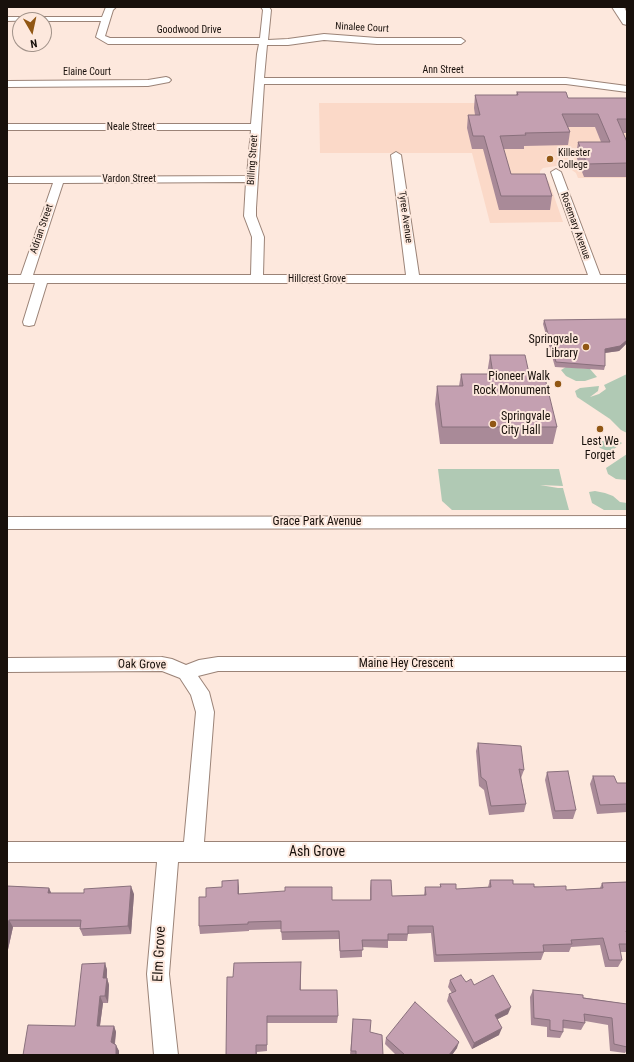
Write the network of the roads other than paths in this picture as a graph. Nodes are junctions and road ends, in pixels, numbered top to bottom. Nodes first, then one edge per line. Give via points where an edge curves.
1 (112, 7) edge
2 (265, 7) edge
3 (618, 7) edge
4 (7, 19) edge
5 (105, 19) junction
6 (627, 22) edge
7 (461, 41) dead end
8 (263, 42) junction
9 (166, 80) dead end
10 (259, 81) junction
11 (7, 84) edge
12 (627, 89) edge
13 (7, 127) edge
14 (255, 127) junction
15 (396, 155) dead end
16 (556, 172) dead end
17 (251, 179) junction
18 (7, 180) edge
19 (59, 180) junction
20 (7, 279) edge
21 (26, 279) junction
22 (42, 279) junction
23 (257, 279) junction
24 (414, 279) junction
25 (595, 279) junction
26 (627, 279) edge
27 (29, 322) dead end
28 (627, 522) edge
29 (7, 523) edge
30 (627, 664) edge
31 (7, 665) edge
32 (186, 673) junction
33 (7, 852) edge
34 (168, 852) junction
35 (193, 852) junction
36 (627, 852) edge
37 (166, 1055) edge

1 - 5 street, Goodwood Drive
2 - 8 street via 267,10
3 - 6 highway
4 - 5 street
5 - 8 street, Goodwood Drive via 100,37 108,41
7 - 8 street, Ninalee Court via 377,41 324,37 288,42
8 - 10 street, Billing Street
9 - 11 street, Elaine Court via 148,83
10 - 12 street, Ann Street via 566,81
10 - 14 street, Billing Street
13 - 14 street, Neale Street
14 - 17 street, Billing Street
15 - 24 street, Tyree Avenue
16 - 25 street, Rosemary Avenue
17 - 19 street, Vardon Street
17 - 23 street, Billing Street via 250,216 258,237
18 - 19 street, Vardon Street
19 - 21 street, Adrian Street
20 - 21 street, Hillcrest Grove
21 - 22 street, Hillcrest Grove
22 - 23 street, Hillcrest Grove
22 - 27 street
23 - 24 street, Hillcrest Grove
24 - 25 street, Hillcrest Grove
25 - 26 street, Hillcrest Grove
28 - 29 street, Grace Park Avenue
30 - 32 street, Maine Hey Crescent via 218,664
31 - 32 street, Oak Grove via 162,664
32 - 35 street via 200,692 204,712
33 - 34 street, Ash Grove
34 - 35 street, Ash Grove
34 - 37 street, Elm Grove via 158,974
35 - 36 street, Ash Grove

